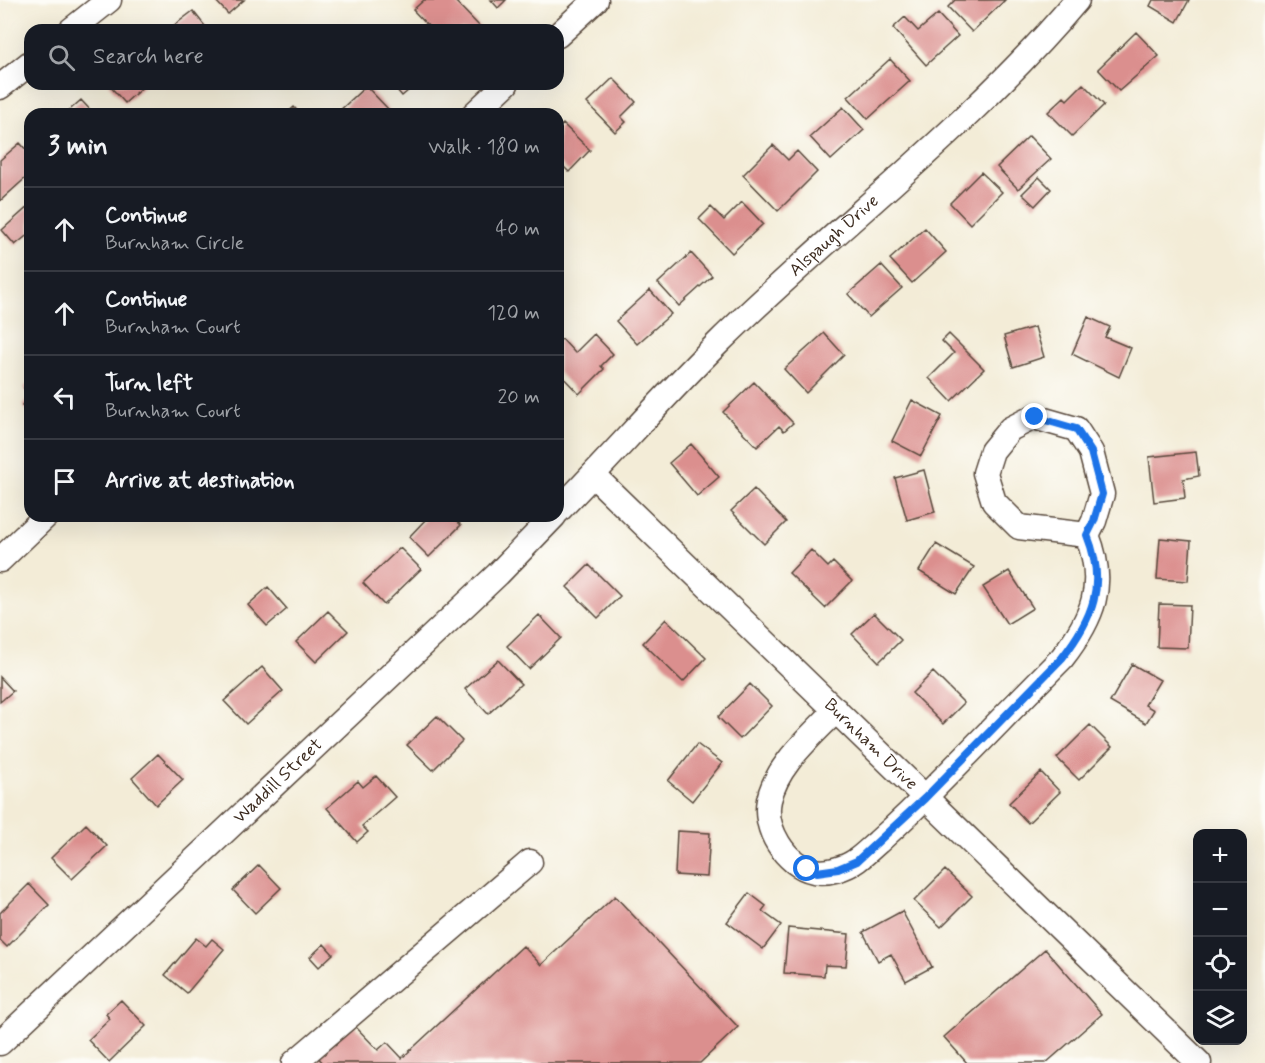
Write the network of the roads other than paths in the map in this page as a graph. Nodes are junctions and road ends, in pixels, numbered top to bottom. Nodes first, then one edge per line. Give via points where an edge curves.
1 (109, 0) edge
2 (596, 0) edge
3 (1077, 0) edge
4 (79, 24) edge
5 (564, 29) edge
6 (24, 68) edge
7 (0, 87) edge
8 (500, 90) edge
9 (480, 108) edge
10 (593, 475) junction
11 (564, 505) edge
12 (38, 522) edge
13 (548, 522) edge
14 (1087, 535) junction
15 (4, 547) edge
16 (836, 710) junction
17 (925, 798) junction
18 (530, 862) dead end
19 (0, 1043) edge
20 (294, 1063) edge
21 (1199, 1063) edge

1 - 4 street
2 - 5 street
3 - 10 street, Alspaugh Drive via 1046,37 965,117 718,343
6 - 7 street
8 - 9 street
10 - 11 street
10 - 16 street, Burnham Drive
12 - 15 street
13 - 19 street, Waddill Street via 498,574
14 - 14 street via 1102,494 1091,452 1076,429 1035,417 1010,429 992,451 985,472 994,502 1019,527
14 - 17 street via 1097,575 1090,615 1080,634 1062,658
16 - 17 street, Burnham Drive
16 - 17 street via 793,757 775,782 768,802 772,833 790,858 817,872 857,861
17 - 21 street, Burnham Drive
18 - 20 street

